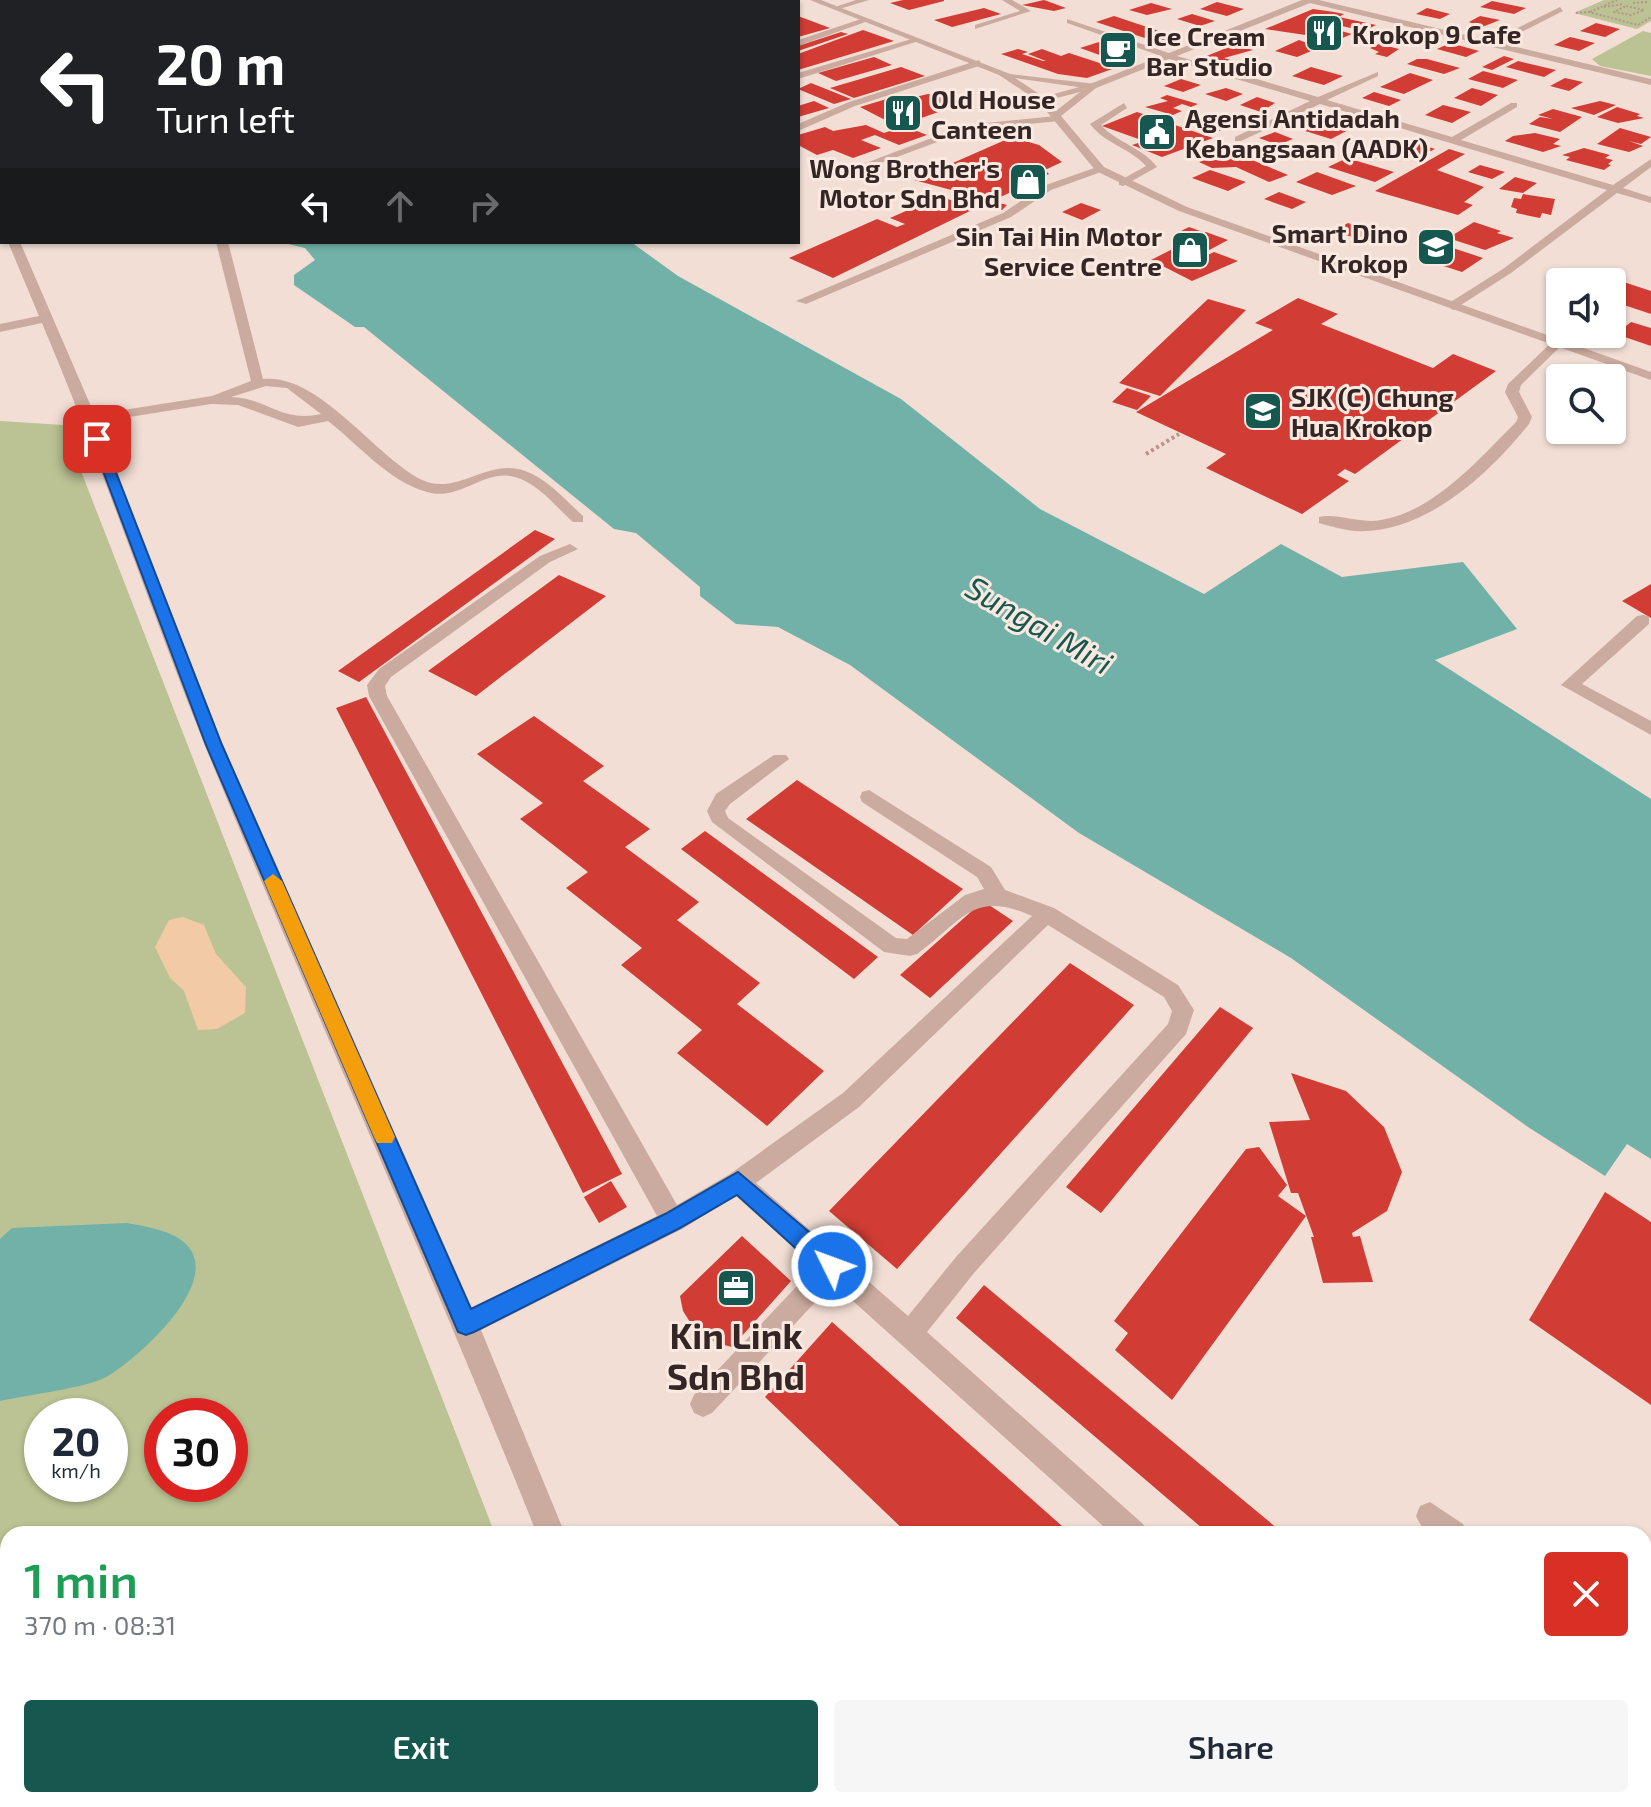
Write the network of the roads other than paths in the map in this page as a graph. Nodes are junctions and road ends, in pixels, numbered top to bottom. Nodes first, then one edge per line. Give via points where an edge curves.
1 (814, 0) edge
2 (865, 0) edge
3 (1010, 0) edge
4 (1309, 0) edge
5 (836, 8) junction
6 (1560, 9) dead end
7 (867, 20) junction
8 (1070, 21) dead end
9 (978, 27) dead end
10 (918, 40) junction
11 (800, 42) edge
12 (1492, 44) junction
13 (1173, 57) junction
14 (979, 63) junction
15 (1002, 73) junction
16 (1375, 74) dead end
17 (800, 75) edge
18 (1651, 82) edge
19 (1093, 86) junction
20 (1041, 99) junction
21 (1315, 100) junction
22 (1514, 105) dead end
23 (1124, 106) dead end
24 (1055, 118) junction
25 (800, 127) edge
26 (1238, 139) dead end
27 (1453, 141) junction
28 (1651, 162) edge
29 (863, 166) dead end
30 (1100, 169) junction
31 (1123, 183) junction
32 (1616, 189) junction
33 (1651, 200) edge
34 (15, 244) edge
35 (223, 244) edge
36 (802, 301) dead end
37 (1453, 306) junction
38 (46, 318) junction
39 (0, 328) edge
40 (1546, 339) edge
41 (1553, 348) edge
42 (1572, 348) edge
43 (1651, 376) edge
44 (257, 381) junction
45 (211, 400) junction
46 (86, 411) junction
47 (331, 416) junction
48 (578, 519) dead end
49 (1324, 520) dead end
50 (570, 549) dead end
51 (1643, 620) dead end
52 (1651, 729) edge
53 (780, 759) dead end
54 (869, 797) dead end
55 (997, 893) junction
56 (1047, 914) junction
57 (738, 1182) junction
58 (673, 1221) junction
59 (832, 1266) junction
60 (466, 1324) junction
61 (909, 1334) junction
62 (703, 1404) dead end
63 (1430, 1516) dead end
64 (548, 1526) edge
65 (1124, 1526) edge
66 (1443, 1526) edge

1 - 5 street
2 - 5 street
3 - 9 street via 1027,11
4 - 12 street
4 - 13 street
5 - 7 street
6 - 12 street
7 - 10 street
7 - 11 street
8 - 13 street
10 - 14 street
10 - 17 street
12 - 18 street
13 - 19 street
13 - 21 street
14 - 15 street
14 - 25 street via 852,104
15 - 19 street
15 - 20 street
16 - 21 street
19 - 20 street
19 - 24 street
20 - 24 street
21 - 26 street
21 - 27 street
22 - 27 street
23 - 31 street via 1095,124 1152,167
24 - 29 street via 969,127
24 - 30 street
27 - 32 street
28 - 32 street
30 - 31 street
30 - 36 street via 1047,188 1007,215
31 - 37 street
32 - 33 street
32 - 37 street
34 - 38 street
35 - 44 street
37 - 40 street
38 - 39 street
38 - 46 street
41 - 49 street via 1515,384 1512,392 1525,417 1522,424 1432,507 1370,528
42 - 43 street
44 - 45 street
44 - 47 street via 297,386
45 - 46 street via 117,415
45 - 47 street via 240,401 298,423
46 - 60 street via 214,745
47 - 48 street via 388,462 434,490 515,472
50 - 58 street via 545,559 385,673 376,685
51 - 52 street via 1570,685
53 - 55 street via 723,799 716,811 721,822 891,946 910,948 974,897
54 - 55 street via 984,872
55 - 56 street
56 - 57 street via 851,1100
56 - 61 street via 1171,991 1183,1010 1178,1028
57 - 58 street
57 - 59 street
58 - 60 street
59 - 61 street
59 - 62 street
60 - 64 street
61 - 65 street
63 - 66 street

